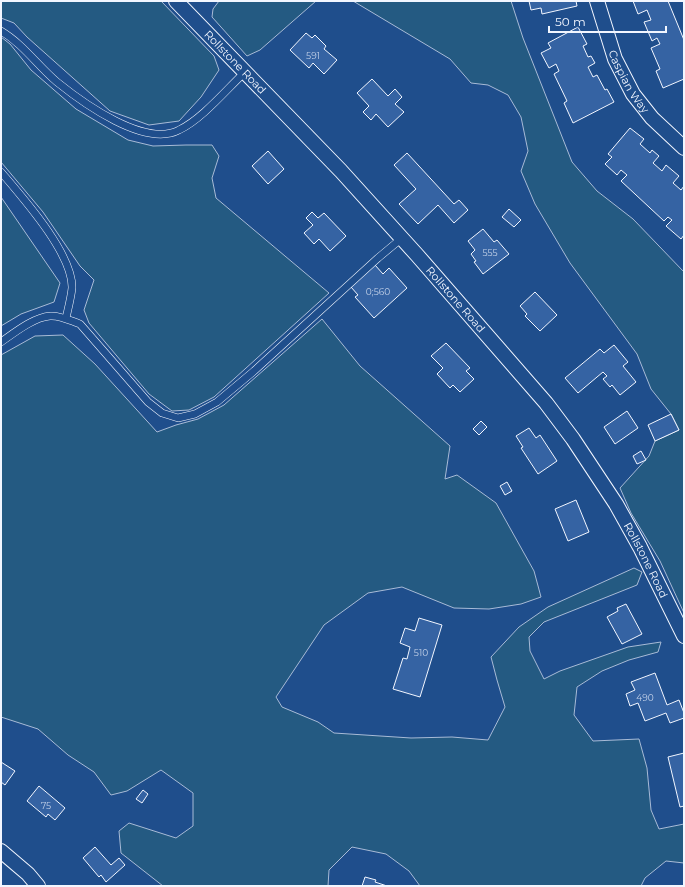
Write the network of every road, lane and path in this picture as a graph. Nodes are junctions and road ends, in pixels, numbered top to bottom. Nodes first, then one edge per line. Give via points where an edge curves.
1 (176, 1) edge
2 (597, 1) edge
3 (1, 31) edge
4 (245, 72) junction
5 (684, 148) edge
6 (1, 172) edge
7 (402, 238) junction
8 (66, 318) junction
9 (1, 342) edge
10 (684, 636) edge
11 (1, 851) edge
12 (38, 886) edge

1 - 4 street, Rollstone Road
2 - 5 street, Caspian Way via 615,59 633,94 652,118
3 - 4 lane via 16,41 57,82 91,107 116,122 150,134 178,131 205,111
4 - 7 street, Rollstone Road
6 - 8 lane via 37,216 63,257 72,287
7 - 8 lane via 254,371 217,402 195,414 178,418 162,413 148,402 80,324
7 - 10 street, Rollstone Road via 546,403 573,439 634,534
8 - 9 lane via 50,316 33,321
11 - 12 street

